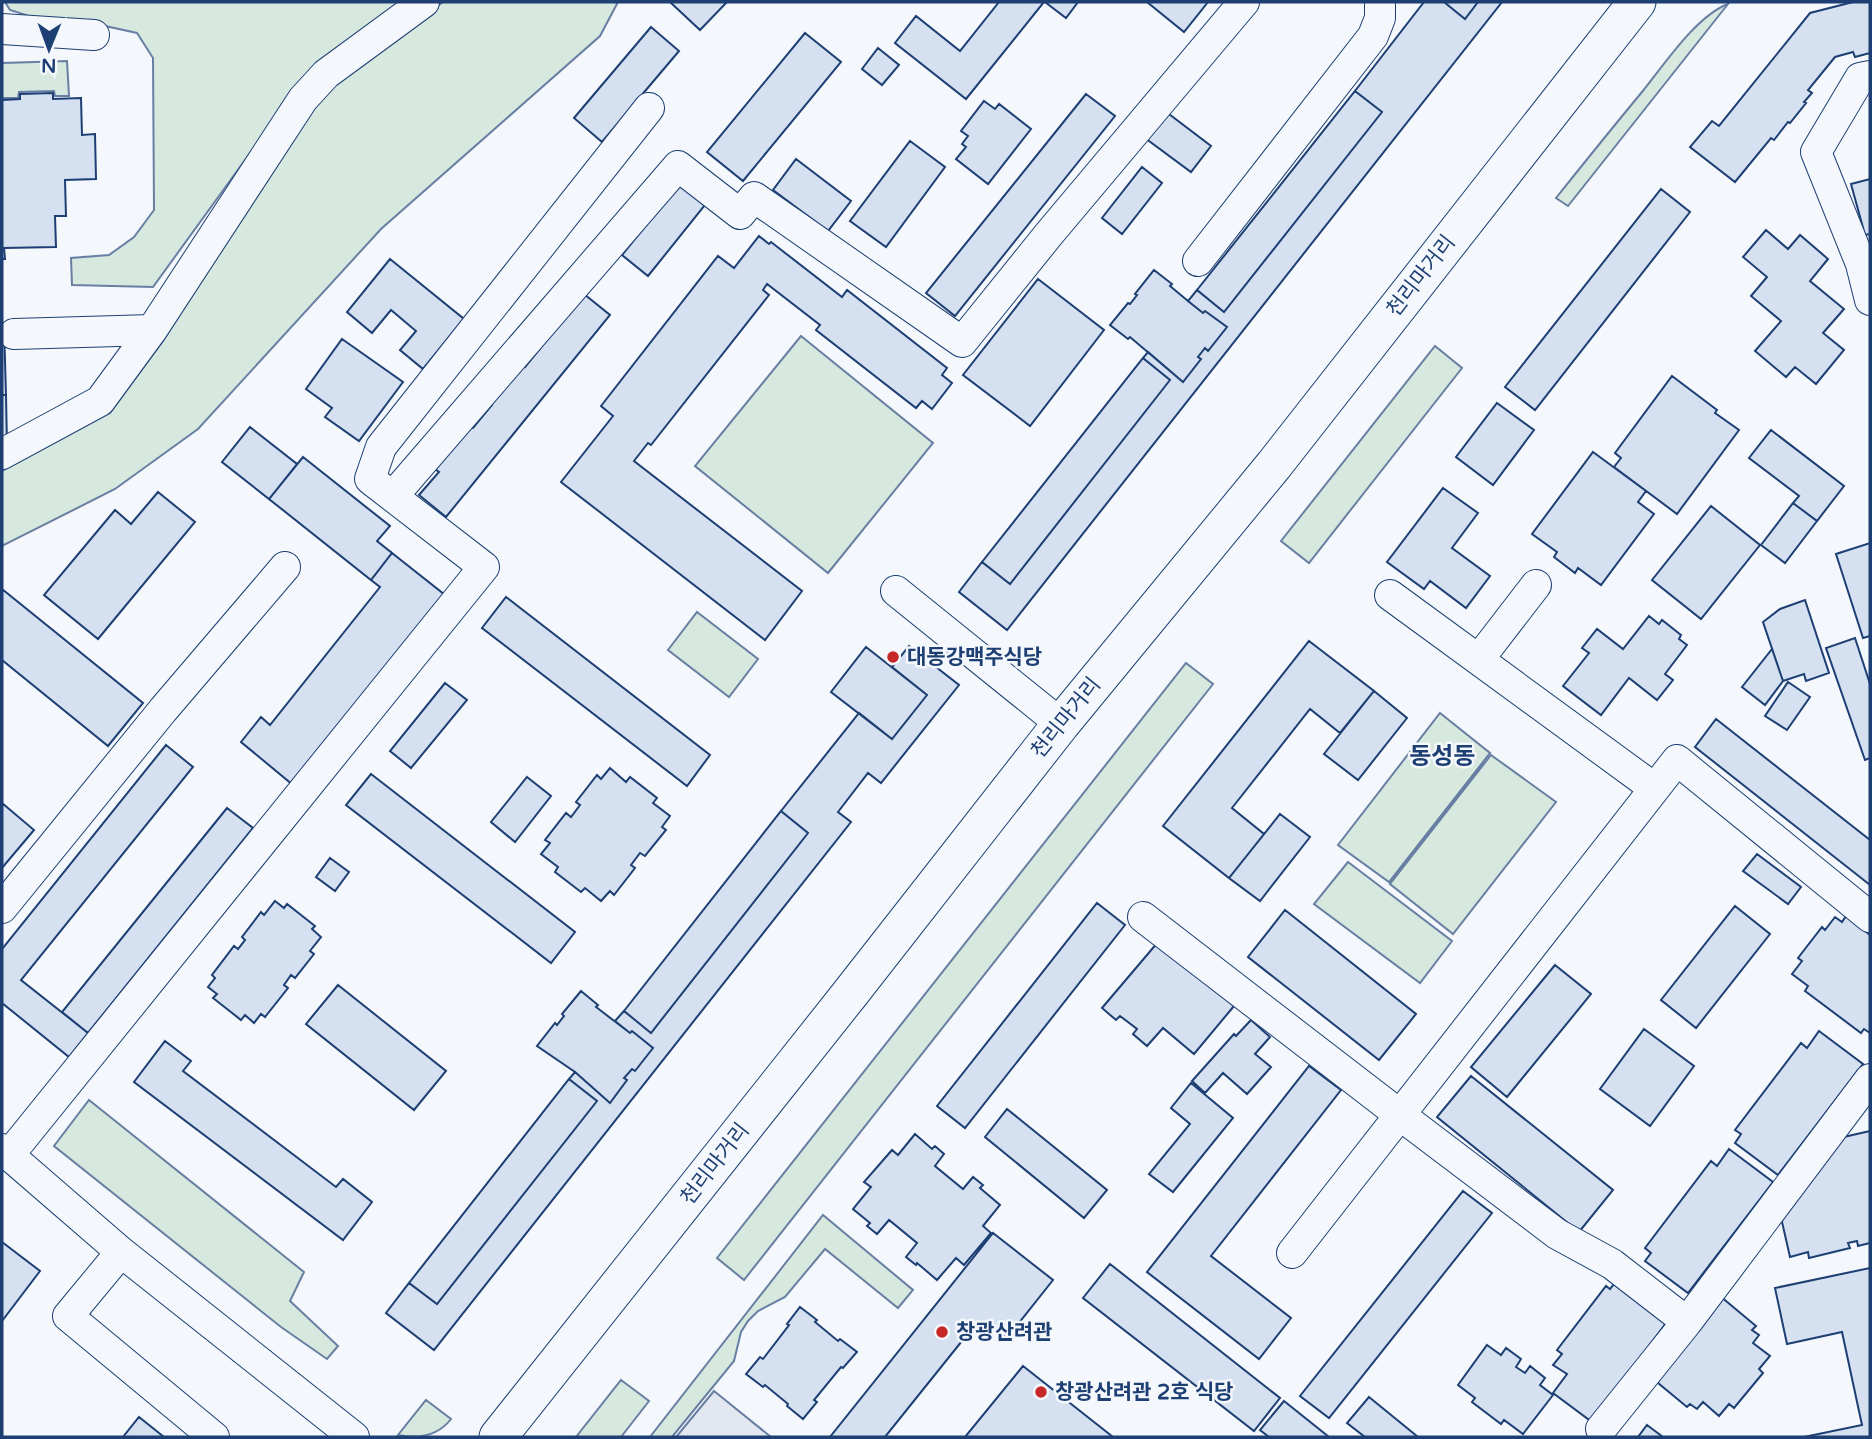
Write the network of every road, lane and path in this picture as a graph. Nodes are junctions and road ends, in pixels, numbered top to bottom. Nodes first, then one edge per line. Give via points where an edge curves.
1 (424, 2) edge
2 (1244, 2) edge
3 (1380, 2) edge
4 (1637, 2) edge
5 (2, 29) edge
6 (94, 35) dead end
7 (1870, 76) edge
8 (649, 108) dead end
9 (1198, 261) dead end
10 (1866, 263) edge
11 (1870, 300) edge
12 (152, 330) junction
13 (14, 334) dead end
14 (2, 454) edge
15 (393, 496) junction
16 (285, 567) dead end
17 (1536, 584) dead end
18 (896, 591) dead end
19 (1391, 594) dead end
20 (1479, 659) junction
21 (1061, 724) junction
22 (1654, 788) junction
23 (2, 908) edge
24 (1143, 917) dead end
25 (1870, 917) edge
26 (1870, 1079) edge
27 (1400, 1115) junction
28 (5, 1152) edge
29 (121, 1252) junction
30 (1292, 1253) dead end
31 (1686, 1322) junction
32 (1601, 1429) dead end
33 (214, 1437) edge
34 (354, 1437) edge
35 (498, 1437) edge

1 - 12 street via 326,74 303,99
2 - 15 street via 962,342 754,197 740,214 678,166
3 - 9 street via 1373,36
4 - 21 main road, 천리마거리 via 1274,465
5 - 6 street
7 - 10 street via 1860,79 1816,152
8 - 15 street via 381,447 370,479
10 - 11 street
12 - 13 street
12 - 14 street via 100,401
15 - 28 street via 484,567
16 - 23 street
17 - 20 street
18 - 21 street
19 - 20 street
20 - 22 street
21 - 35 main road, 천리마거리
22 - 25 street via 1677,760
22 - 27 street
24 - 27 street
26 - 31 street
27 - 30 street
27 - 31 street via 1557,1234 1612,1264
28 - 29 street
29 - 33 street via 68,1316
29 - 34 street
31 - 32 street

